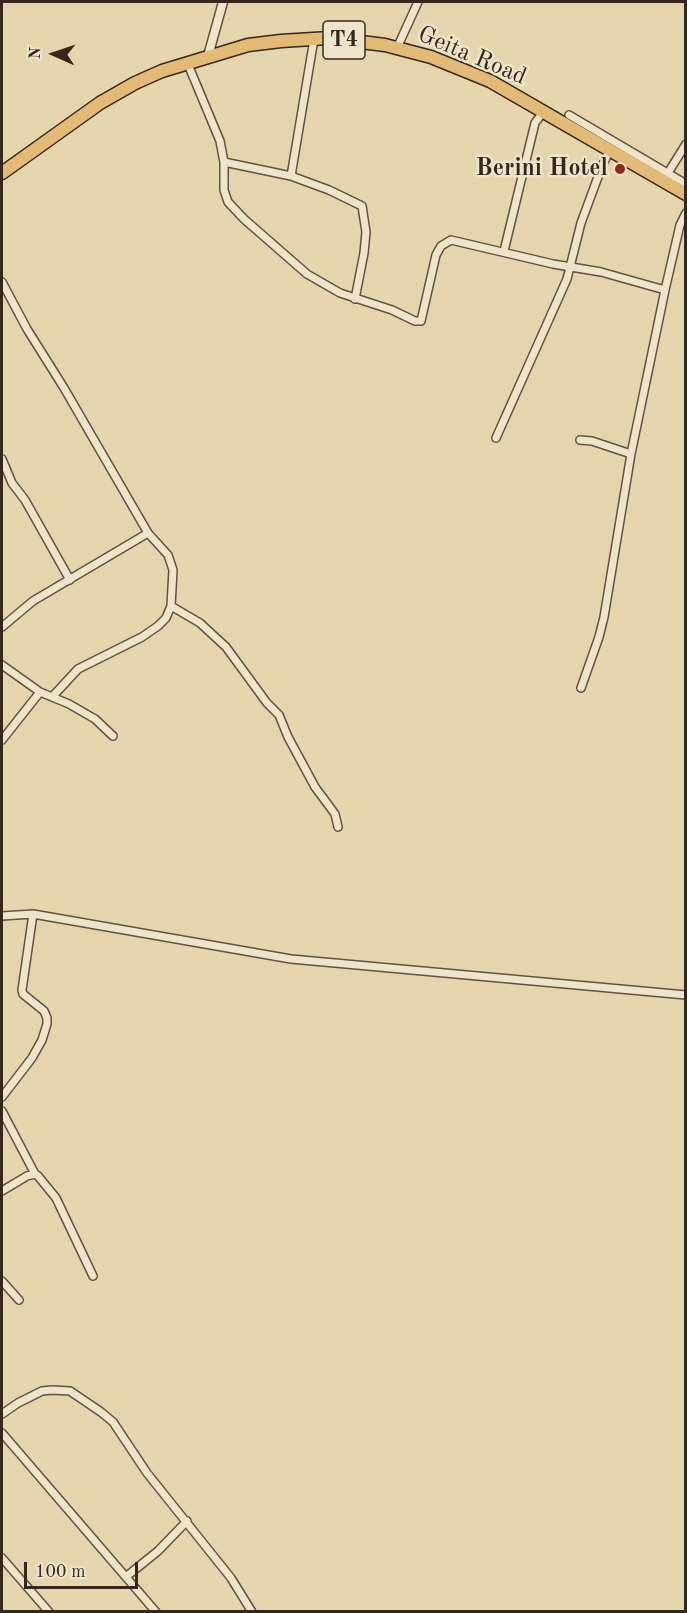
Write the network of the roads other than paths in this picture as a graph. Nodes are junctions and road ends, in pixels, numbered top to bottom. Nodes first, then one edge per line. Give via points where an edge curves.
1 (223, 2) edge
2 (418, 2) edge
3 (314, 39) junction
4 (397, 48) junction
5 (208, 56) junction
6 (187, 62) junction
7 (544, 111) junction
8 (569, 115) dead end
9 (686, 144) edge
10 (610, 150) junction
11 (224, 162) junction
12 (2, 173) edge
13 (668, 173) junction
14 (291, 176) junction
15 (686, 184) edge
16 (686, 194) edge
17 (686, 213) edge
18 (504, 251) junction
19 (570, 267) junction
20 (2, 282) edge
21 (665, 290) junction
22 (355, 299) junction
23 (496, 438) dead end
24 (580, 440) dead end
25 (631, 454) junction
26 (2, 459) edge
27 (2, 483) edge
28 (12, 483) junction
29 (148, 532) junction
30 (70, 580) junction
31 (171, 606) junction
32 (2, 627) edge
33 (2, 665) edge
34 (581, 688) dead end
35 (40, 692) junction
36 (53, 696) junction
37 (113, 736) dead end
38 (2, 740) edge
39 (338, 827) dead end
40 (33, 914) junction
41 (2, 916) edge
42 (686, 995) edge
43 (2, 1097) edge
44 (2, 1111) edge
45 (35, 1174) junction
46 (2, 1191) edge
47 (93, 1276) dead end
48 (2, 1281) edge
49 (19, 1300) dead end
50 (2, 1414) edge
51 (2, 1433) edge
52 (187, 1521) junction
53 (2, 1558) edge
54 (127, 1576) junction
55 (49, 1611) edge
56 (156, 1611) edge
57 (252, 1611) edge

1 - 5 street
2 - 4 street
3 - 4 highway, Geita Road / T4
3 - 5 highway, Geita Road / T4 via 257,44
3 - 14 street
4 - 7 highway, Geita Road / T4 via 490,81
5 - 6 highway, Geita Road / T4
6 - 11 street via 214,122
6 - 12 highway, Geita Road / T4 via 135,83 100,103
7 - 10 highway, Geita Road / T4
7 - 18 street via 535,123
8 - 13 street
9 - 13 street
10 - 16 highway, Geita Road / T4
10 - 19 street via 583,216
11 - 14 street
11 - 22 street via 224,190 232,208 307,274
13 - 15 street
14 - 22 street via 362,206 366,232
17 - 21 street
18 - 19 street
18 - 22 street via 455,240 441,246 421,321
19 - 21 street
19 - 23 street
20 - 29 street
21 - 25 street
24 - 25 street
25 - 34 street via 604,617
26 - 28 street
27 - 28 street
28 - 30 street
29 - 30 street
29 - 31 street via 172,564
30 - 32 street via 33,601
31 - 36 street via 158,626 78,669
31 - 39 street via 218,639 279,715 315,787 335,814
33 - 35 street
35 - 36 street
35 - 38 street
36 - 37 street via 95,719
40 - 41 street
40 - 42 street via 291,959
40 - 43 street via 22,990 44,1011 47,1024 32,1058
44 - 45 street
45 - 46 street
45 - 47 street via 56,1198
48 - 49 street
50 - 52 street via 42,1391 70,1391 113,1422
51 - 54 street
52 - 54 street
52 - 57 street
53 - 55 street
54 - 56 street

